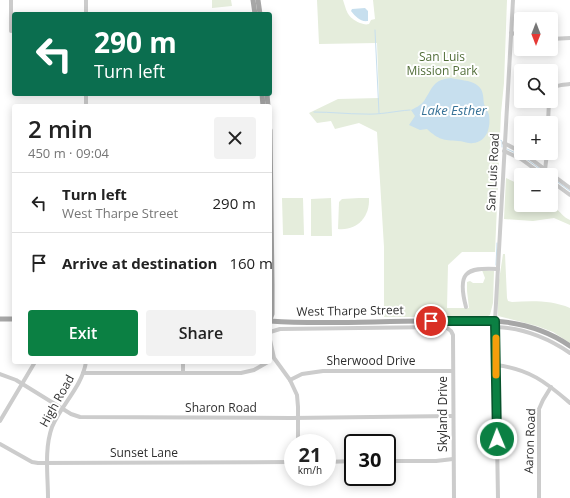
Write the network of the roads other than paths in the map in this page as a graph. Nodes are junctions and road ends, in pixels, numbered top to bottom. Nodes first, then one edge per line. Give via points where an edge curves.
1 (11, 0) edge
2 (86, 0) edge
3 (253, 0) edge
4 (258, 0) edge
5 (513, 0) edge
6 (86, 12) edge
7 (255, 12) edge
8 (260, 12) edge
9 (11, 31) dead end
10 (511, 33) junction
11 (514, 34) edge
12 (570, 38) edge
13 (558, 39) edge
14 (570, 84) edge
15 (558, 86) edge
16 (504, 143) junction
17 (514, 148) edge
18 (504, 151) junction
19 (533, 160) edge
20 (533, 168) edge
21 (545, 168) edge
22 (558, 178) edge
23 (558, 186) edge
24 (570, 188) edge
25 (570, 195) edge
26 (498, 269) junction
27 (466, 307) dead end
28 (0, 319) edge
29 (12, 320) edge
30 (272, 320) edge
31 (495, 321) junction
32 (496, 328) junction
33 (272, 331) edge
34 (570, 346) edge
35 (272, 349) edge
36 (570, 353) edge
37 (274, 358) joint
38 (34, 364) edge
39 (85, 364) edge
40 (183, 364) edge
41 (264, 364) edge
42 (496, 365) junction
43 (452, 371) junction
44 (83, 373) junction
45 (183, 373) junction
46 (0, 374) edge
47 (290, 380) junction
48 (23, 384) junction
49 (551, 387) junction
50 (570, 403) edge
51 (62, 408) junction
52 (453, 416) junction
53 (298, 417) junction
54 (0, 421) edge
55 (298, 434) edge
56 (0, 444) edge
57 (453, 459) junction
58 (396, 461) edge
59 (284, 462) edge
60 (48, 463) junction
61 (48, 498) edge
62 (454, 498) edge
63 (498, 498) edge
64 (539, 498) edge

1 - 9 street
2 - 6 street
3 - 7 main road
4 - 8 main road
5 - 10 street, San Luis Road
10 - 11 street
10 - 16 street, San Luis Road
12 - 13 street
14 - 15 street
16 - 17 street
16 - 18 street, San Luis Road
18 - 20 street
18 - 26 street, San Luis Road
19 - 21 street
22 - 24 street
23 - 25 street
26 - 27 street via 476,269 466,275 463,282
26 - 31 street, San Luis Road
28 - 29 main road
30 - 31 main road, West Tharpe Street
31 - 32 street, San Luis Road
31 - 34 main road, West Tharpe Street via 529,326
32 - 36 street via 532,334
32 - 42 street, San Luis Road
33 - 43 street, Skyland Drive via 280,329 447,328 452,335
35 - 37 street
37 - 47 street
38 - 48 street
39 - 44 street, High Road
40 - 45 street
41 - 45 street via 247,372
42 - 49 street via 524,371
42 - 63 street, San Luis Road
43 - 47 street, Sherwood Drive via 322,371 302,374
43 - 52 street, Skyland Drive
44 - 45 street
44 - 51 street, High Road
46 - 48 street, Sharon Road
47 - 53 street via 297,395
48 - 51 street, Sharon Road
48 - 54 street
49 - 50 street
49 - 64 street, Aaron Road via 539,409
51 - 53 street, Sharon Road via 76,416 94,418
51 - 60 street, High Road via 50,432
52 - 53 street, Sharon Road
52 - 57 street, Skyland Drive
53 - 55 street
56 - 60 street, Sunset Lane via 32,462
57 - 58 street
57 - 62 street, Skyland Drive
59 - 60 street, Sunset Lane
60 - 61 street, High Road

